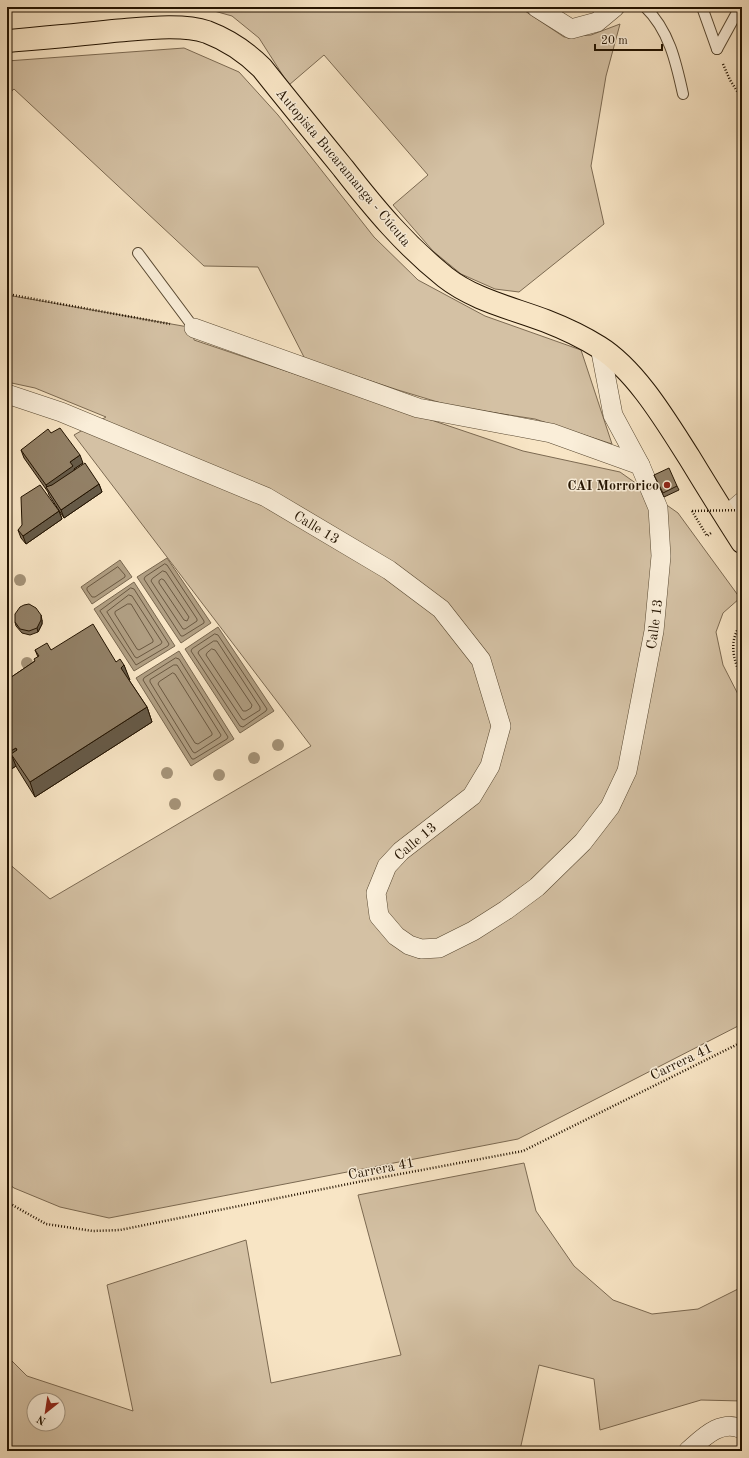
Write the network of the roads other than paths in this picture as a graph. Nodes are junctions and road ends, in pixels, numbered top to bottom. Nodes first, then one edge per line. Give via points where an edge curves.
1 (536, 7) edge
2 (615, 7) edge
3 (645, 7) edge
4 (702, 7) edge
5 (740, 7) edge
6 (7, 41) edge
7 (683, 94) dead end
8 (138, 253) dead end
9 (194, 328) joint
10 (600, 347) junction
11 (7, 394) edge
12 (640, 465) junction
13 (737, 509) edge
14 (742, 542) edge
15 (742, 1429) edge
16 (688, 1451) edge

1 - 2 street via 571,29 597,22
3 - 7 lane via 668,39
4 - 5 lane via 717,49
6 - 10 highway, Autopista Bucaramanga - Cúcuta via 179,27 205,31 232,44 248,54 262,68 398,235 420,256 447,278 478,297 547,321
8 - 9 lane
9 - 12 street via 418,408 551,433
10 - 12 street, Calle 13 via 613,415
10 - 13 highway, Autopista Bucaramanga - Cúcuta via 623,367 650,398
11 - 12 street, Calle 13 via 61,412 266,497 389,570 440,609 481,660 500,726 490,766 472,796 401,851 387,866 376,893 379,916 396,936 421,949 439,948 506,910 537,887 583,842 610,807 627,771 654,631 661,556 658,508
13 - 14 highway, Autopista Bucaramanga - Cúcuta
15 - 16 street via 719,1427

